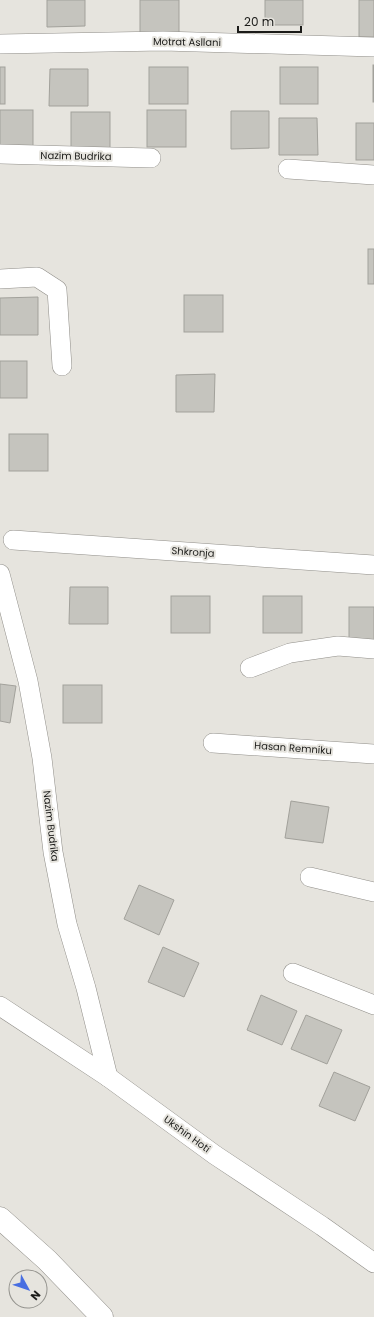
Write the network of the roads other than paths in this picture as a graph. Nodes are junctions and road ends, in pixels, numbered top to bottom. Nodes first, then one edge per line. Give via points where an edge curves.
1 (0, 44) edge
2 (374, 47) edge
3 (0, 154) edge
4 (151, 158) dead end
5 (288, 169) dead end
6 (374, 175) edge
7 (0, 279) edge
8 (62, 366) dead end
9 (13, 540) dead end
10 (374, 565) edge
11 (0, 574) edge
12 (8, 636) edge
13 (374, 649) edge
14 (250, 668) dead end
15 (213, 742) dead end
16 (374, 754) edge
17 (310, 877) dead end
18 (374, 892) edge
19 (293, 973) dead end
20 (374, 1005) edge
21 (0, 1006) edge
22 (108, 1077) junction
23 (0, 1218) edge
24 (374, 1263) edge
25 (102, 1317) edge

1 - 2 street, Motrat Asllani via 163,41
3 - 4 street, Nazim Budrika
5 - 6 street
7 - 8 street via 37,277 57,290
9 - 10 street, Shkronja
11 - 12 street, Nazim Budrika
12 - 22 street, Nazim Budrika via 28,681 42,758 53,852 67,924
13 - 14 street via 338,646 290,653
15 - 16 street, Hasan Remniku
17 - 18 street
19 - 20 street
21 - 22 street, Ukshin Hoti
22 - 24 street, Ukshin Hoti
23 - 25 street via 47,1260

